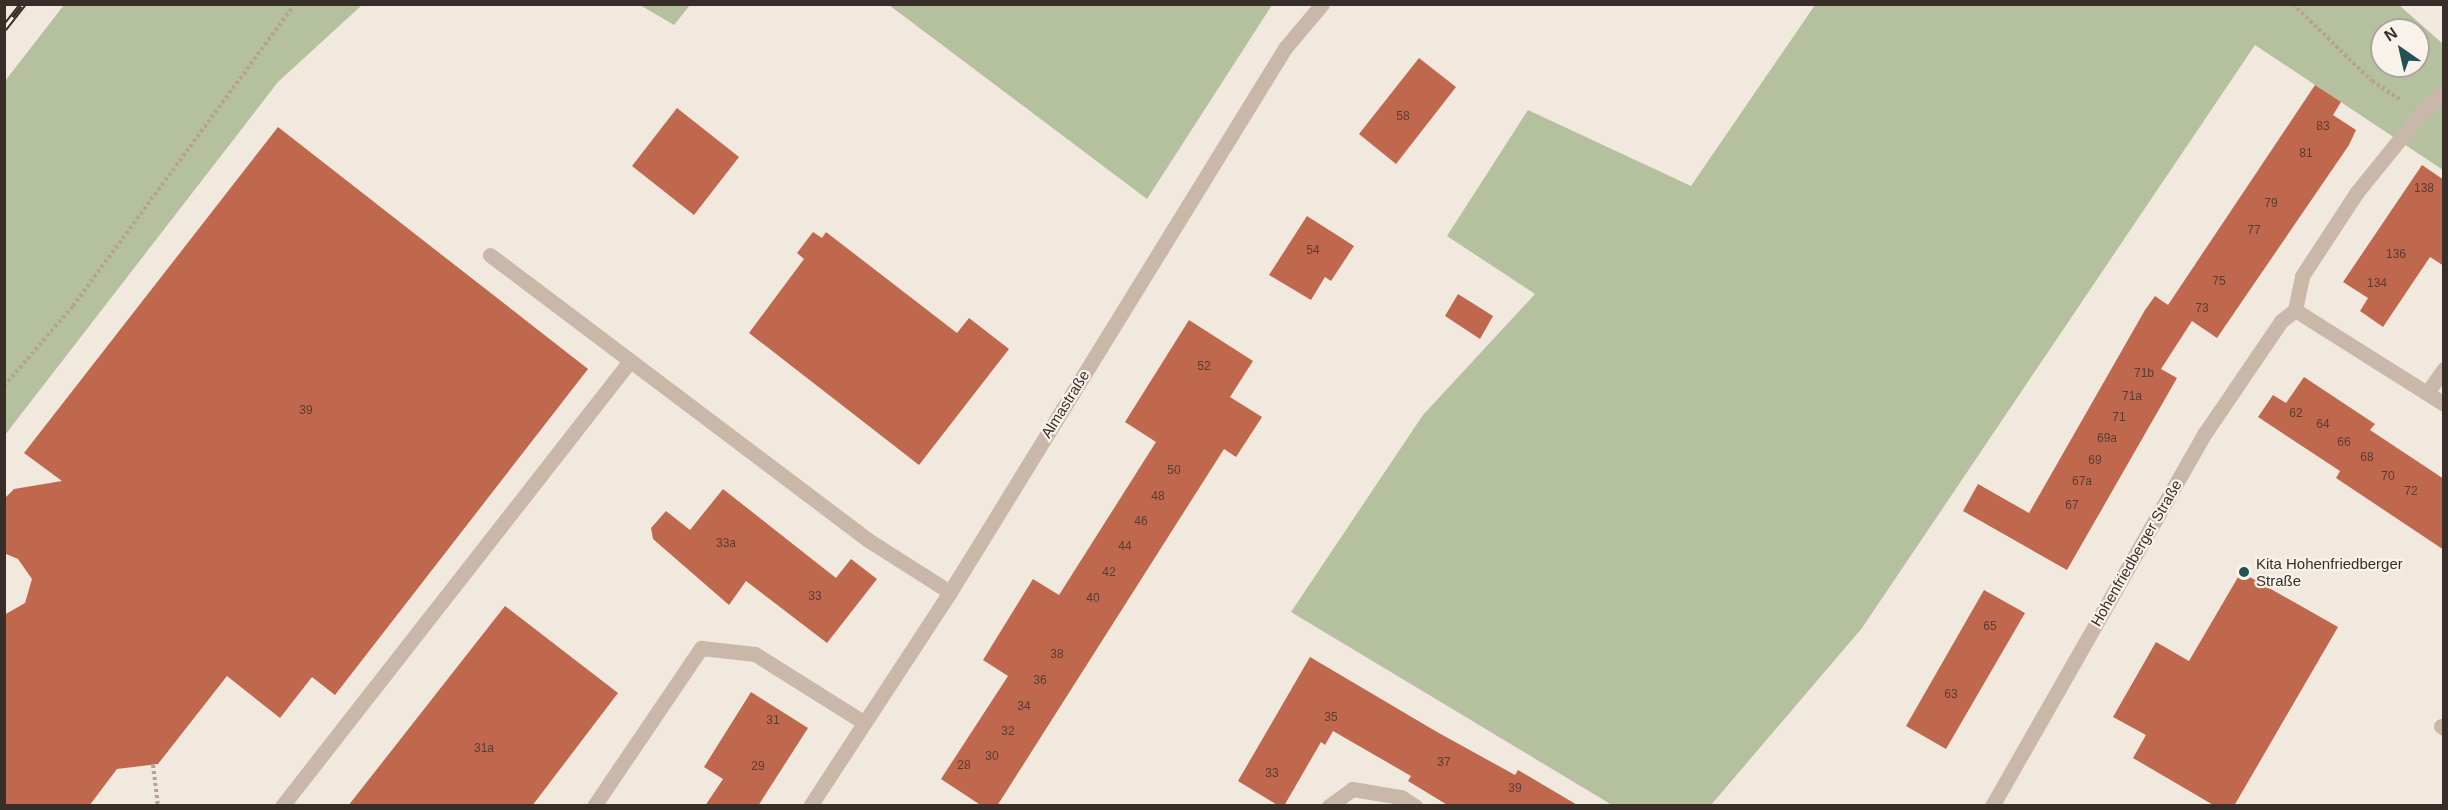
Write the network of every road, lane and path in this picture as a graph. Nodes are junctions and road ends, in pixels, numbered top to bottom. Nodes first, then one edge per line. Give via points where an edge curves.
1 (295, 4) edge
2 (1322, 4) edge
3 (2293, 4) edge
4 (2444, 92) edge
5 (2421, 113) junction
6 (490, 255) dead end
7 (2295, 310) junction
8 (630, 361) junction
9 (2444, 369) edge
10 (4, 386) edge
11 (2427, 393) junction
12 (2444, 404) edge
13 (951, 592) junction
14 (863, 722) junction
15 (153, 765) dead end
16 (158, 806) edge
17 (282, 806) edge
18 (594, 806) edge
19 (810, 806) edge
20 (1329, 806) edge
21 (1415, 806) edge
22 (1992, 806) edge

1 - 10 path via 73,306
2 - 13 street, Almastraße via 1285,48
3 - 5 path via 2372,81
4 - 5 street
5 - 7 street via 2357,192 2302,276
6 - 8 street
7 - 11 street
7 - 22 street, Hohenfriedberger Straße via 2281,321 2205,433
8 - 13 street via 868,540
8 - 17 street
9 - 11 street
11 - 12 street
13 - 14 street, Almastraße
14 - 18 street via 755,654 701,648
14 - 19 street, Almastraße
15 - 16 path
20 - 21 street via 1352,789 1401,797

